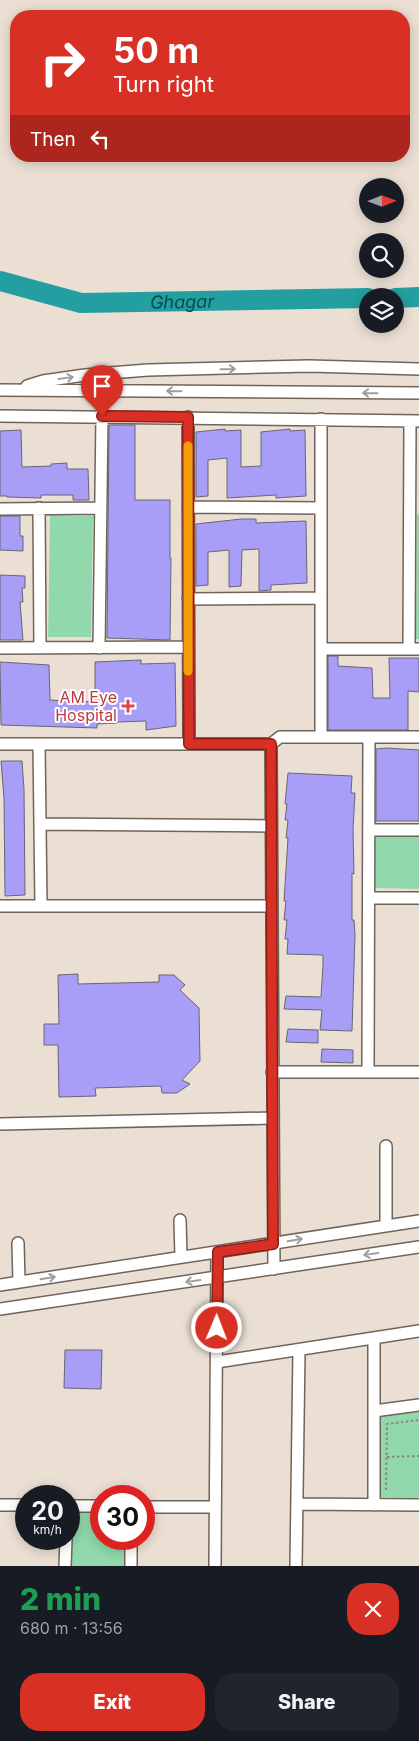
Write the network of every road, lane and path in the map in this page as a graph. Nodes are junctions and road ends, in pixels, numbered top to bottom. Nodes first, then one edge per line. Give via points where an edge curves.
1 (419, 369) edge
2 (18, 389) junction
3 (0, 390) edge
4 (419, 393) edge
5 (0, 416) edge
6 (102, 416) junction
7 (188, 417) junction
8 (320, 420) junction
9 (414, 421) edge
10 (38, 508) junction
11 (100, 508) junction
12 (188, 508) junction
13 (321, 508) junction
14 (0, 509) edge
15 (414, 509) edge
16 (321, 598) junction
17 (188, 599) junction
18 (188, 647) junction
19 (0, 648) edge
20 (40, 648) junction
21 (99, 648) junction
22 (321, 649) junction
23 (414, 649) edge
24 (321, 737) junction
25 (369, 737) junction
26 (419, 737) edge
27 (0, 744) edge
28 (39, 744) junction
29 (189, 744) junction
30 (271, 744) junction
31 (40, 824) junction
32 (271, 826) junction
33 (369, 830) junction
34 (419, 830) edge
35 (369, 898) junction
36 (419, 898) edge
37 (0, 906) edge
38 (41, 906) junction
39 (272, 906) junction
40 (272, 1072) junction
41 (368, 1072) junction
42 (419, 1072) edge
43 (273, 1118) junction
44 (0, 1124) edge
45 (386, 1146) dead end
46 (180, 1220) dead end
47 (419, 1221) edge
48 (386, 1226) junction
49 (18, 1243) dead end
50 (273, 1244) junction
51 (419, 1247) edge
52 (218, 1252) junction
53 (181, 1258) junction
54 (274, 1269) junction
55 (218, 1277) junction
56 (19, 1282) junction
57 (0, 1285) edge
58 (0, 1309) edge
59 (419, 1331) edge
60 (374, 1338) junction
61 (299, 1350) junction
62 (217, 1362) junction
63 (419, 1405) edge
64 (374, 1411) junction
65 (419, 1420) edge
66 (387, 1456) junction
67 (419, 1456) edge
68 (386, 1490) dead end
69 (297, 1504) junction
70 (0, 1505) edge
71 (15, 1505) edge
72 (374, 1505) junction
73 (419, 1505) edge
74 (155, 1507) edge
75 (215, 1507) junction
76 (66, 1550) edge
77 (131, 1550) edge
78 (65, 1566) edge
79 (131, 1566) edge
80 (215, 1566) edge
81 (296, 1566) edge

2 -> 1 street via 43,381 148,370 310,366
2 - 3 street
4 -> 2 street
5 - 6 street
6 - 7 street
6 - 11 street
7 - 8 street
7 - 12 street
8 - 9 street
8 - 13 street
9 - 15 street
10 - 11 street
10 - 14 street
10 - 20 street
11 - 21 street
12 - 13 street
12 - 17 street
13 - 16 street
15 - 23 street
16 - 17 street
16 - 22 street
17 - 18 street
18 - 21 street
18 - 29 street
19 - 20 street
20 - 21 street
22 - 23 street
22 - 24 street
24 - 25 street
24 - 30 street via 280,737
25 - 26 street
25 - 33 street
27 - 28 street
28 - 29 street
28 - 31 street
29 - 30 street
30 - 32 street
31 - 32 street
31 - 38 street
32 - 39 street
33 - 34 street
33 - 35 street
35 - 36 street
35 - 41 street
37 - 38 street
38 - 39 street
39 - 40 street
40 - 41 street
40 - 43 street
41 - 42 street
43 - 44 street
43 - 50 street
45 - 48 street
46 - 53 street
47 - 48 street
50 -> 48 street
49 - 56 street
50 - 52 street
50 - 54 street
51 -> 54 street
52 - 53 street
52 - 55 street
56 -> 53 street
54 - 55 street
55 -> 58 street
55 - 62 street
56 - 57 street
59 - 60 street
60 - 61 street
60 - 64 street
61 - 62 street
61 - 69 street
62 - 75 street
63 - 64 street
64 - 72 street
65 - 66 path via 387,1424
66 - 67 path
66 - 68 path
69 - 72 street
69 - 81 street
70 - 71 street
72 - 73 street
74 - 75 street
75 - 80 street
76 - 78 street
77 - 79 street

